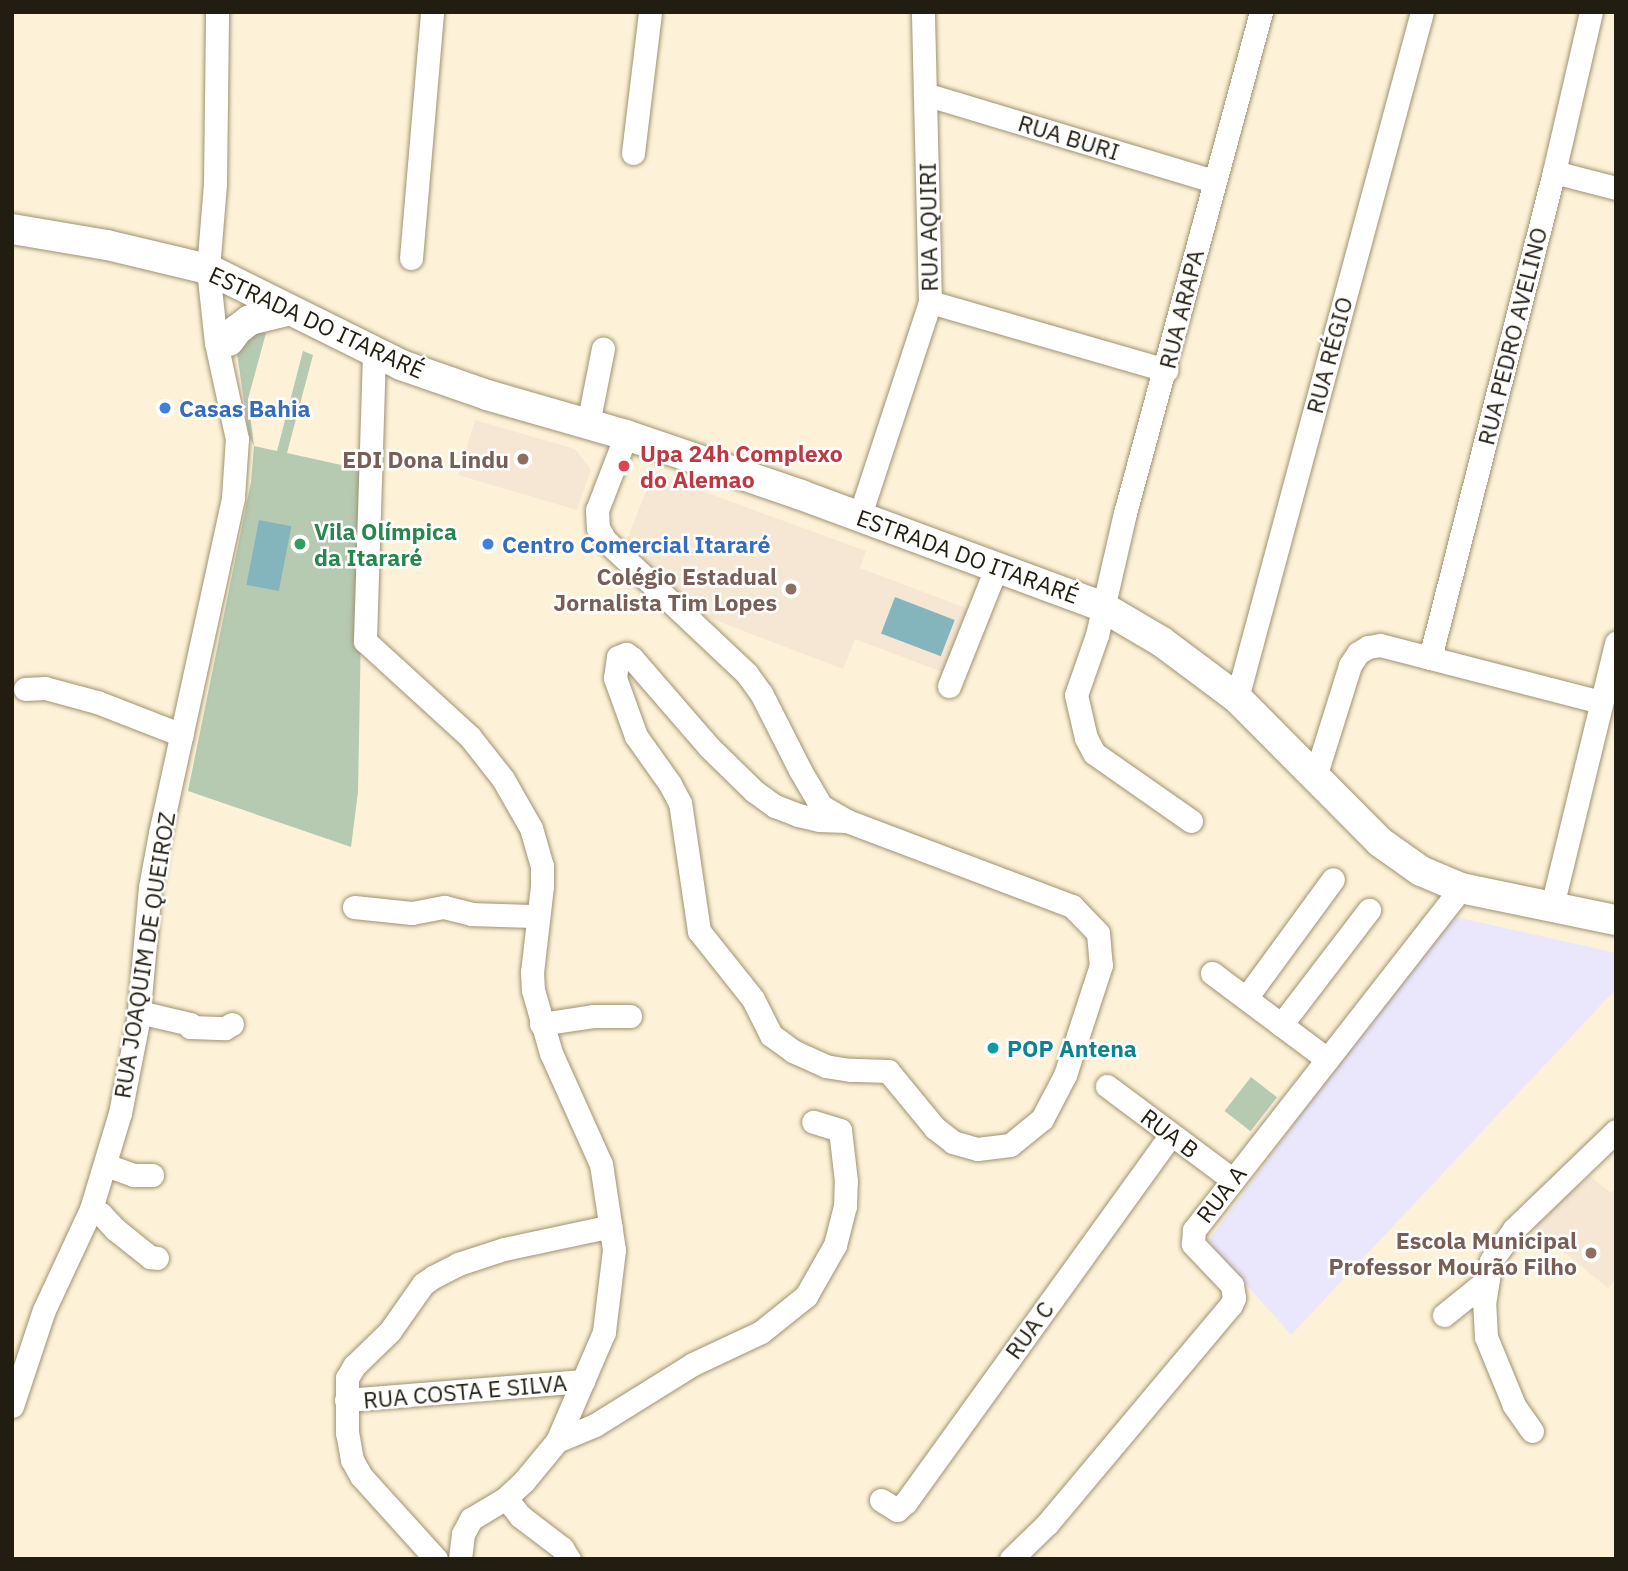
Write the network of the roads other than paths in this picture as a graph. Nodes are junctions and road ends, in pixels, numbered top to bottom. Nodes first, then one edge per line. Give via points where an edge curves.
1 (217, 12) edge
2 (432, 12) edge
3 (650, 12) edge
4 (923, 12) edge
5 (1261, 12) edge
6 (1422, 12) edge
7 (1591, 12) edge
8 (925, 94) junction
9 (633, 153) dead end
10 (1553, 172) junction
11 (1213, 181) junction
12 (1616, 188) edge
13 (12, 229) edge
14 (411, 258) dead end
15 (214, 261) junction
16 (930, 302) junction
17 (290, 310) junction
18 (603, 348) dead end
19 (225, 354) junction
20 (374, 354) junction
21 (1166, 370) junction
22 (588, 424) junction
23 (626, 435) junction
24 (860, 515) junction
25 (997, 566) junction
26 (1101, 606) junction
27 (1616, 643) edge
28 (1430, 658) junction
29 (948, 686) dead end
30 (25, 689) dead end
31 (1237, 698) junction
32 (1601, 702) junction
33 (182, 735) junction
34 (1315, 777) junction
35 (847, 821) junction
36 (1191, 821) dead end
37 (1334, 879) dead end
38 (1461, 888) junction
39 (1552, 906) junction
40 (354, 907) dead end
41 (1369, 910) dead end
42 (537, 916) junction
43 (1616, 920) edge
44 (1212, 973) dead end
45 (1246, 999) junction
46 (139, 1012) junction
47 (629, 1016) dead end
48 (232, 1024) dead end
49 (541, 1024) junction
50 (1281, 1025) junction
51 (1327, 1059) junction
52 (1107, 1086) dead end
53 (813, 1122) dead end
54 (1616, 1131) edge
55 (1171, 1133) junction
56 (106, 1165) junction
57 (152, 1175) dead end
58 (1233, 1180) junction
59 (91, 1209) junction
60 (611, 1226) junction
61 (157, 1258) dead end
62 (1485, 1282) junction
63 (1444, 1315) dead end
64 (19, 1366) edge
65 (583, 1381) junction
66 (346, 1400) junction
67 (12, 1406) edge
68 (1532, 1431) dead end
69 (558, 1441) junction
70 (506, 1498) junction
71 (881, 1500) dead end
72 (436, 1559) edge
73 (460, 1559) edge
74 (569, 1559) edge
75 (1011, 1559) edge

1 - 15 street, RUA JOAQUIM DE QUEIROZ
2 - 14 street
3 - 9 street
4 - 8 street, RUA AQUIRI
5 - 11 street, RUA ARAPA
6 - 31 street, RUA RÉGIO
7 - 10 street, RUA PEDRO AVELINO
8 - 11 street, RUA BURI
8 - 16 street, RUA AQUIRI
10 - 12 street
10 - 28 street, RUA PEDRO AVELINO
11 - 21 street, RUA ARAPA
13 - 15 main road, ESTRADA DO ITARARÉ
15 - 17 main road, ESTRADA DO ITARARÉ
15 - 19 street, RUA JOAQUIM DE QUEIROZ
16 - 21 street
16 - 24 street, RUA AQUIRI
17 - 19 main road via 250,320 237,330
17 - 20 main road, ESTRADA DO ITARARÉ
18 - 22 street
19 - 33 street, RUA JOAQUIM DE QUEIROZ via 237,468
20 - 22 main road, ESTRADA DO ITARARÉ via 487,395
20 - 42 street via 365,641 470,737 503,779 537,845 542,886
21 - 26 street, RUA ARAPA
22 - 23 main road, ESTRADA DO ITARARÉ
23 - 24 main road, ESTRADA DO ITARARÉ
23 - 35 street via 597,510 604,540 747,674 816,799
24 - 25 main road, ESTRADA DO ITARARÉ
25 - 26 main road, ESTRADA DO ITARARÉ
25 - 29 street
26 - 31 main road, ESTRADA DO ITARARÉ via 1162,642
26 - 36 street, RUA ARAPA via 1097,635 1076,695 1086,738 1102,760
27 - 32 street
28 - 32 street
28 - 34 street via 1380,645 1357,653
30 - 33 street via 45,688 97,702
31 - 34 main road, ESTRADA DO ITARARÉ
32 - 39 street
33 - 46 street, RUA JOAQUIM DE QUEIROZ via 150,887
34 - 38 main road, ESTRADA DO ITARARÉ via 1380,842 1422,871
35 - 35 street via 1072,906 1098,933 1101,965 1065,1075 1042,1119 1010,1145 977,1149 953,1142 935,1128 888,1071 826,1066 771,1035 753,999 695,921 680,803 631,724 615,678 620,646 709,747 754,790 775,806 799,815
37 - 45 street
38 - 39 main road, ESTRADA DO ITARARÉ
38 - 51 street, RUA A
39 - 43 main road, ESTRADA DO ITARARÉ
40 - 42 street via 412,913 443,907 472,914
41 - 50 street
42 - 49 street via 532,972
44 - 45 street
45 - 50 street
46 - 48 street via 190,1027
46 - 56 street, RUA JOAQUIM DE QUEIROZ
47 - 49 street
49 - 60 street via 601,1164
50 - 51 street
51 - 58 street, RUA A
52 - 55 street, RUA B
53 - 69 street via 840,1130 845,1206 835,1245 806,1296 761,1332 693,1364 595,1425
54 - 62 street via 1503,1241
55 - 58 street, RUA B
55 - 71 street, RUA C via 906,1502 897,1510
56 - 57 street via 134,1175
56 - 59 street, RUA JOAQUIM DE QUEIROZ
58 - 75 street, RUA A via 1192,1236 1193,1244 1232,1285 1231,1306
59 - 61 street
59 - 64 street, RUA JOAQUIM DE QUEIROZ
60 - 65 street via 612,1276 604,1332
60 - 66 street via 504,1249 433,1277 376,1348 351,1370
62 - 63 street
62 - 68 street via 1484,1325 1489,1350 1514,1405
64 - 67 street, RUA JOAQUIM DE QUEIROZ
65 - 66 street, RUA COSTA E SILVA
65 - 69 street
66 - 72 street via 349,1451 355,1468
69 - 70 street
70 - 73 street via 471,1519 463,1534
70 - 74 street

